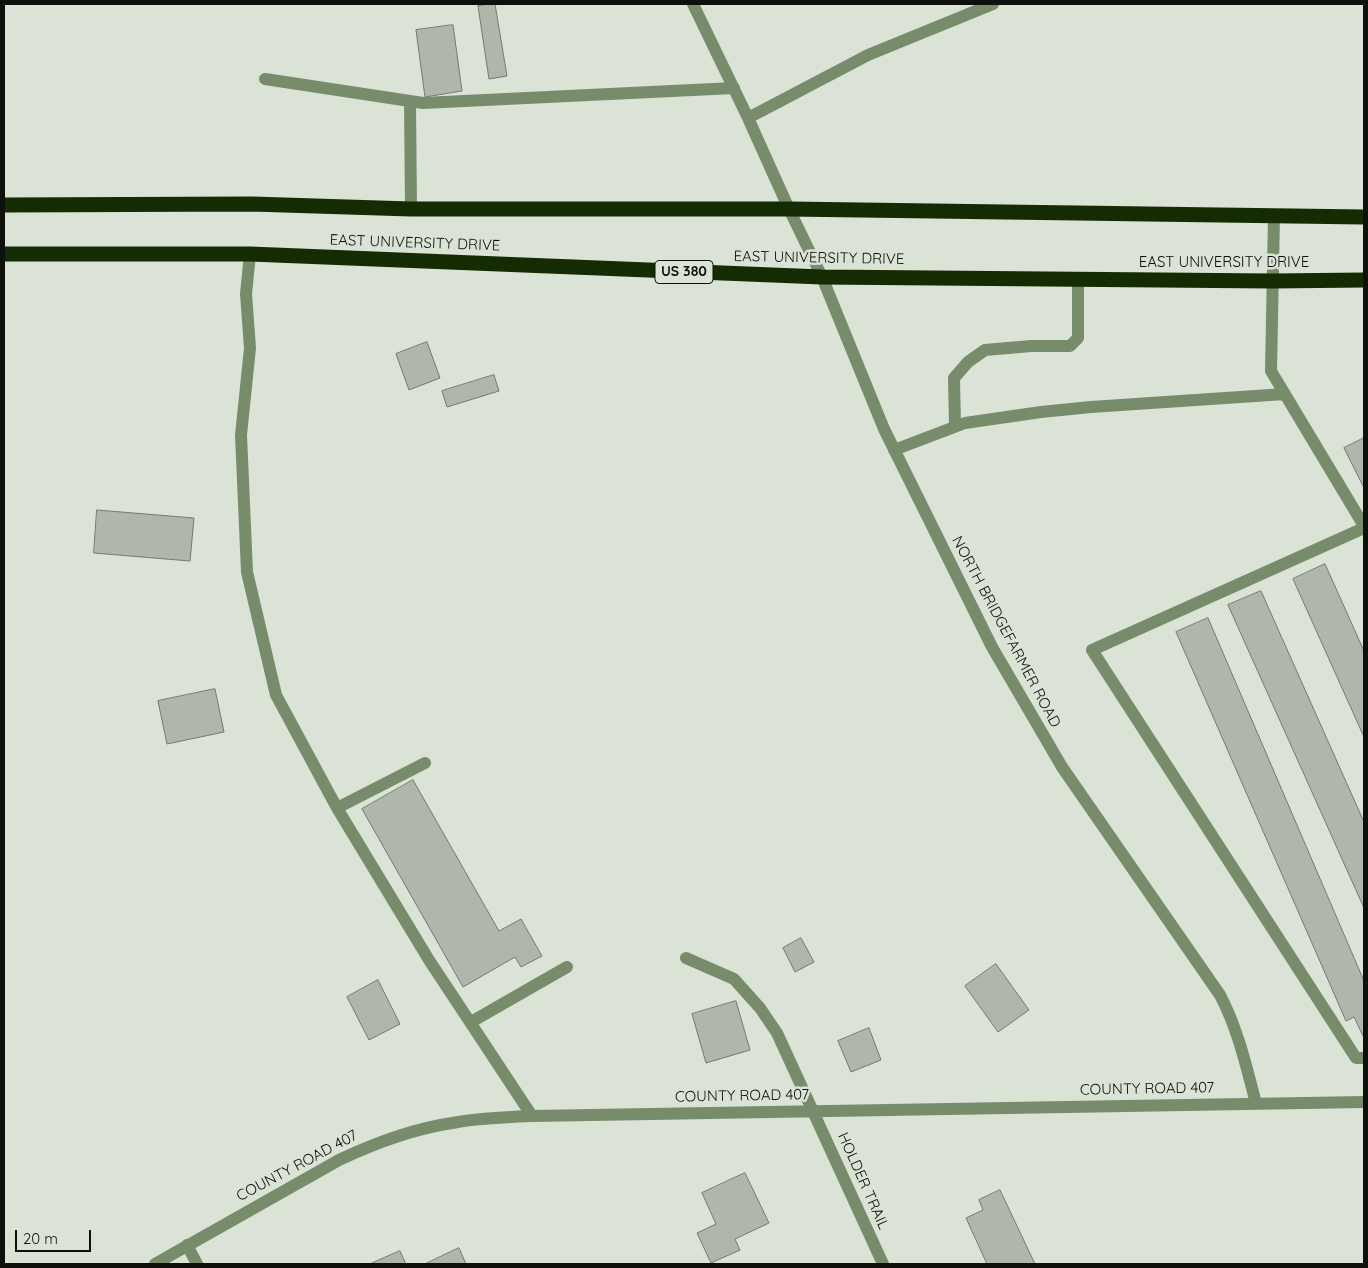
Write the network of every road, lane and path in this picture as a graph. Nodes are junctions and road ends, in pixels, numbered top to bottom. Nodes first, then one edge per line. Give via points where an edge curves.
1 (693, 4) edge
2 (993, 4) edge
3 (265, 79) dead end
4 (734, 88) junction
5 (410, 101) junction
6 (748, 118) junction
7 (4, 205) edge
8 (411, 209) junction
9 (789, 209) junction
10 (1274, 216) junction
11 (1364, 216) edge
12 (4, 254) edge
13 (250, 254) junction
14 (822, 278) junction
15 (1078, 279) junction
16 (1364, 280) edge
17 (1272, 281) junction
18 (1285, 394) junction
19 (955, 426) junction
20 (894, 450) junction
21 (1364, 527) edge
22 (425, 763) dead end
23 (337, 808) junction
24 (686, 958) dead end
25 (567, 967) dead end
26 (471, 1022) junction
27 (1364, 1058) edge
28 (1364, 1102) edge
29 (1256, 1103) junction
30 (813, 1112) junction
31 (532, 1116) junction
32 (187, 1245) junction
33 (155, 1264) edge
34 (197, 1264) edge
35 (883, 1264) edge

1 - 4 street, NORTH BRIDGEFARMER ROAD
2 - 6 street via 868,55
3 - 5 street
4 - 5 street via 423,103
4 - 6 street, NORTH BRIDGEFARMER ROAD
5 - 8 street
6 - 9 street, NORTH BRIDGEFARMER ROAD
7 - 8 highway via 252,204
8 - 9 highway
9 - 10 highway
9 - 14 street, NORTH BRIDGEFARMER ROAD
10 - 11 highway
10 - 17 street
12 - 13 highway, EAST UNIVERSITY DRIVE / US 380
13 - 14 highway, EAST UNIVERSITY DRIVE / US 380
13 - 23 street via 246,294 250,348 242,435 247,572 276,695
14 - 15 highway, EAST UNIVERSITY DRIVE / US 380
14 - 20 street, NORTH BRIDGEFARMER ROAD
15 - 17 highway, EAST UNIVERSITY DRIVE / US 380
15 - 19 street via 1078,338 1070,346 985,350 973,358 954,378
16 - 17 highway, EAST UNIVERSITY DRIVE / US 380
17 - 18 street via 1271,371
18 - 19 street via 1081,408 965,422
18 - 21 street
19 - 20 street
20 - 29 street, NORTH BRIDGEFARMER ROAD via 992,648 1062,767 1223,1001 1237,1032
21 - 27 street via 1092,650 1356,1058
22 - 23 street
23 - 26 street via 429,960
24 - 30 street, HOLDER TRAIL via 734,979 760,1008 777,1033
25 - 26 street
26 - 31 street
28 - 29 street, COUNTY ROAD 407
29 - 30 street, COUNTY ROAD 407
30 - 31 street, COUNTY ROAD 407
30 - 35 street, HOLDER TRAIL
31 - 32 street, COUNTY ROAD 407 via 451,1123 362,1148
32 - 33 street, COUNTY ROAD 407
32 - 34 street

